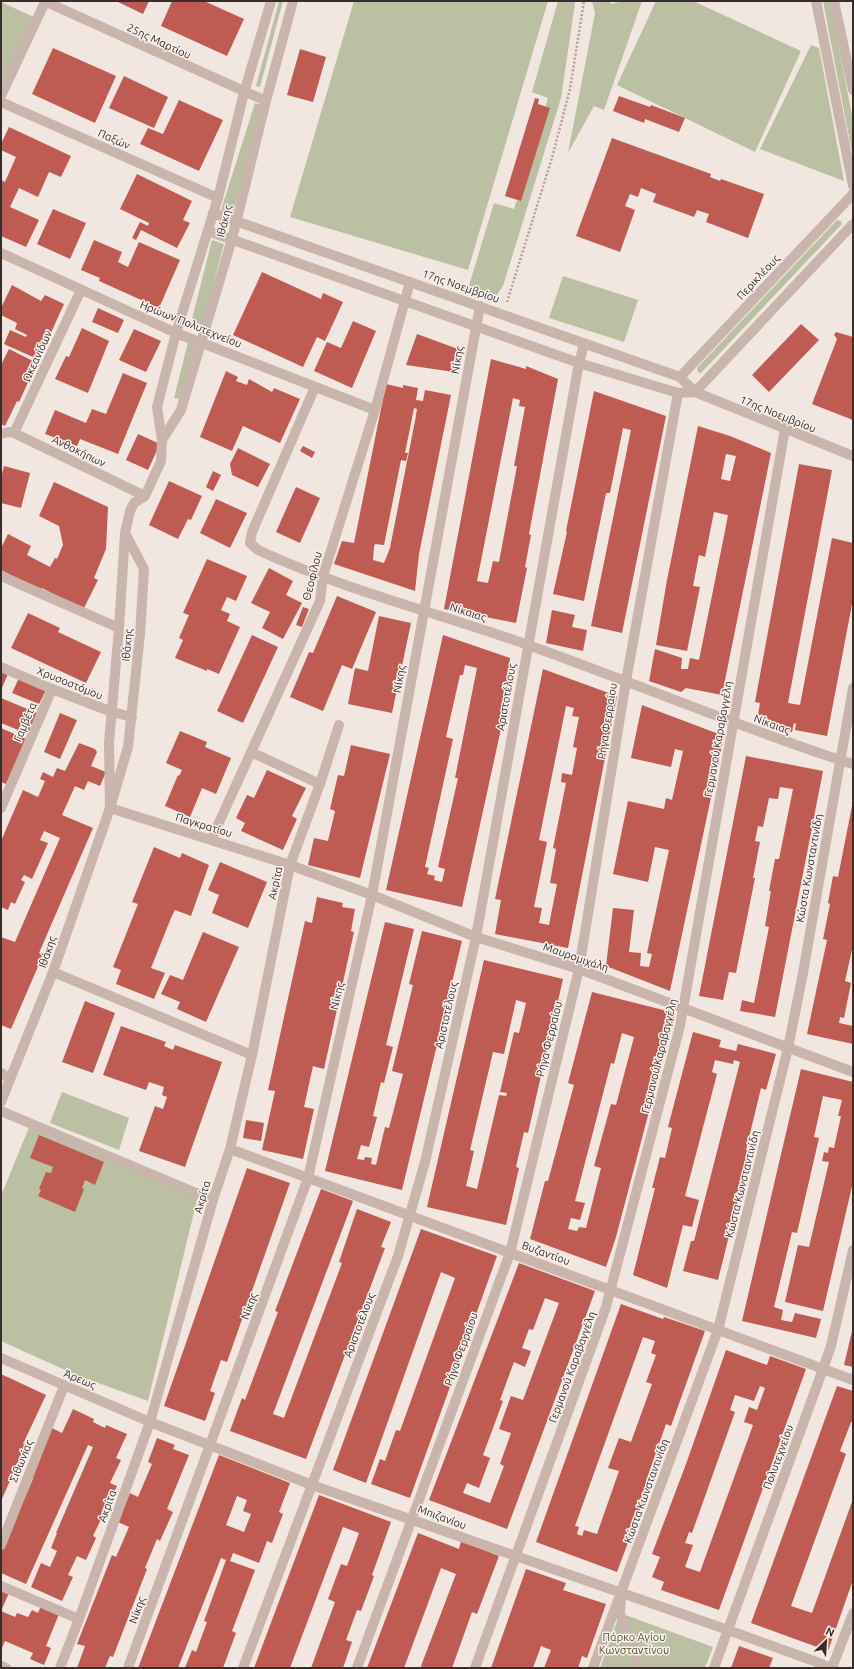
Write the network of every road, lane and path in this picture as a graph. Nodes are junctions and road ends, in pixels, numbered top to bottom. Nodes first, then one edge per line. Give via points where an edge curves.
1 (44, 1) edge
2 (271, 1) edge
3 (293, 1) edge
4 (584, 1) edge
5 (816, 1) edge
6 (834, 1) edge
7 (852, 85) edge
8 (244, 92) junction
9 (1, 96) edge
10 (266, 101) junction
11 (1, 102) edge
12 (853, 186) edge
13 (853, 194) edge
14 (218, 198) junction
15 (213, 213) junction
16 (236, 221) junction
17 (853, 224) edge
18 (208, 231) junction
19 (232, 238) junction
20 (1, 253) edge
21 (410, 282) junction
22 (81, 290) junction
23 (405, 302) junction
24 (480, 306) junction
25 (503, 314) junction
26 (476, 326) junction
27 (176, 333) junction
28 (201, 342) junction
29 (584, 344) junction
30 (579, 363) junction
31 (680, 377) junction
32 (315, 387) junction
33 (695, 392) junction
34 (678, 393) junction
35 (375, 410) junction
36 (785, 429) junction
37 (14, 433) junction
38 (1, 434) edge
39 (162, 440) junction
40 (853, 456) edge
41 (145, 496) junction
42 (125, 533) junction
43 (1, 576) edge
44 (323, 576) junction
45 (424, 610) junction
46 (119, 628) junction
47 (528, 645) junction
48 (1, 666) edge
49 (626, 681) junction
50 (853, 688) edge
51 (52, 689) junction
52 (112, 712) junction
53 (132, 717) junction
54 (733, 723) junction
55 (339, 726) dead end
56 (252, 752) junction
57 (840, 760) junction
58 (853, 764) edge
59 (320, 784) junction
60 (1, 808) edge
61 (110, 808) junction
62 (212, 840) junction
63 (290, 865) junction
64 (372, 895) junction
65 (476, 937) junction
66 (579, 969) junction
67 (53, 972) junction
68 (684, 1009) junction
69 (788, 1048) junction
70 (252, 1055) junction
71 (853, 1072) edge
72 (1, 1073) edge
73 (10, 1079) junction
74 (1, 1102) edge
75 (1, 1111) edge
76 (230, 1149) junction
77 (308, 1178) junction
78 (214, 1200) junction
79 (410, 1216) junction
80 (853, 1250) edge
81 (510, 1253) junction
82 (611, 1289) junction
83 (718, 1330) junction
84 (1, 1358) edge
85 (823, 1369) junction
86 (853, 1380) edge
87 (64, 1386) junction
88 (150, 1422) junction
89 (211, 1445) junction
90 (312, 1485) junction
91 (411, 1519) junction
92 (1, 1544) edge
93 (516, 1556) junction
94 (1, 1586) edge
95 (621, 1592) junction
96 (853, 1613) edge
97 (79, 1619) junction
98 (728, 1630) junction
99 (1, 1666) edge
100 (6, 1668) edge
101 (60, 1668) edge
102 (128, 1668) edge
103 (243, 1668) edge
104 (356, 1668) edge
105 (475, 1668) edge
106 (593, 1668) edge
107 (639, 1668) edge
108 (714, 1668) edge
109 (833, 1668) edge

1 - 8 street, 25ης Μαρτίου
1 - 9 street
2 - 8 street, Ιθάκης
3 - 10 street, Ιθάκης
4 - 25 path via 570,89 554,150
5 - 12 street
6 - 7 street
8 - 10 street, 25ης Μαρτίου
8 - 14 street, Ιθάκης
10 - 16 street, Ιθάκης
11 - 14 street, Παξών
13 - 31 street, Περικλέους
14 - 15 street, Ιθάκης
15 - 16 street, 17ης Νοεμβρίου
15 - 18 street, Ιθάκης
16 - 19 street, Ιθάκης
16 - 21 street, 17ης Νοεμβρίου
17 - 33 street
18 - 19 street, 17ης Νοεμβρίου
18 - 27 street, Ιθάκης
19 - 23 street, 17ης Νοεμβρίου
19 - 28 street, Ιθάκης
20 - 22 street, Ηρώων Πολυτεχνείου
21 - 23 street, Θεοφίλου
21 - 24 street, 17ης Νοεμβρίου
22 - 27 street, Ηρώων Πολυτεχνείου
22 - 37 street, Ωκεανίδων
23 - 26 street, 17ης Νοεμβρίου
23 - 35 street, Θεοφίλου
24 - 25 street, 17ης Νοεμβρίου
24 - 26 street, Νίκης
25 - 29 street, 17ης Νοεμβρίου
26 - 30 street, 17ης Νοεμβρίου
26 - 45 street, Νίκης
27 - 28 street, Ηρώων Πολυτεχνείου
27 - 39 street, Ιθάκης via 157,407
28 - 32 street, Ηρώων Πολυτεχνείου
28 - 39 street, Ιθάκης via 180,410
29 - 30 street, Αριστοτέλους
29 - 31 street, 17ης Νοεμβρίου
30 - 34 street, 17ης Νοεμβρίου
30 - 47 street, Αριστοτέλους
31 - 33 street, 17ης Νοεμβρίου
32 - 35 street, Ηρώων Πολυτεχνείου
32 - 44 street, Νίκαιας via 265,500 250,543 262,552
33 - 34 street, 17ης Νοεμβρίου
33 - 36 street, 17ης Νοεμβρίου
34 - 49 street, Ρήγα Φερραίου
35 - 44 street, Θεοφίλου
36 - 40 street, 17ης Νοεμβρίου
36 - 54 street, Γερμανού Καραβαγγέλη
37 - 38 street
37 - 41 street, Ανθοκήπων
39 - 41 street, Ιθάκης via 161,461
41 - 42 street, Ιθάκης via 134,503
42 - 46 street, Ιθάκης
42 - 53 street, Ιθάκης via 144,568
43 - 46 street
44 - 45 street, Νίκαιας
44 - 56 street, Θεοφίλου via 320,601
45 - 47 street, Νίκαιας
45 - 64 street, Νίκης
46 - 52 street, Ιθάκης
47 - 49 street, Νίκαιας
47 - 65 street, Αριστοτέλους
48 - 51 street, Χρυσοστόμου
49 - 54 street, Νίκαιας
49 - 66 street, Ρήγα Φερραίου
50 - 57 street, Κώστα Κωνσταντινίδη
51 - 52 street, Χρυσοστόμου
51 - 60 street, Γαμβέτα
52 - 53 street, Χρυσοστόμου
52 - 61 street, Ιθάκης via 109,743
53 - 61 street, Ιθάκης via 128,747
54 - 57 street, Νίκαιας
54 - 68 street, Γερμανού Καραβαγγέλη
55 - 59 street, Ακρίτα
56 - 59 street
56 - 62 street, Θεοφίλου
57 - 58 street, Νίκαιας
57 - 69 street, Κώστα Κωνσταντινίδη
59 - 63 street, Ακρίτα
61 - 62 street, Παγκρατίου
61 - 67 street, Ιθάκης
62 - 63 street, Παγκρατίου
63 - 64 street, Μαυρομιχάλη
63 - 70 street, Ακρίτα
64 - 65 street, Μαυρομιχάλη
64 - 77 street, Νίκης
65 - 66 street, Μαυρομιχάλη
65 - 79 street, Αριστοτέλους via 426,1162
66 - 68 street, Μαυρομιχάλη
66 - 81 street, Ρήγα Φερραίου
67 - 70 street
67 - 73 street, Ιθάκης
68 - 69 street, Μαυρομιχάλη
68 - 82 street, Γερμανού Καραβαγγέλη
69 - 71 street, Μαυρομιχάλη
69 - 83 street, Κώστα Κωνσταντινίδη
70 - 76 street, Ακρίτα
72 - 73 street
73 - 74 street, Ιθάκης
75 - 78 street
76 - 77 street, Βυζαντίου
76 - 78 street, Ακρίτα
77 - 79 street, Βυζαντίου
77 - 89 street, Νίκης
78 - 88 street, Ακρίτα
79 - 81 street, Βυζαντίου
79 - 90 street, Αριστοτέλους via 398,1256
80 - 85 street, Πολυτεχνείου via 831,1346
81 - 82 street, Βυζαντίου
81 - 91 street, Ρήγα Φερραίου
82 - 83 street, Βυζαντίου
82 - 93 street, Γερμανού Καραβαγγέλη via 594,1344
83 - 85 street, Βυζαντίου
83 - 95 street, Κώστα Κωνσταντινίδη
84 - 87 street, Άρεως
85 - 86 street, Βυζαντίου
85 - 98 street, Πολυτεχνείου
87 - 88 street, Άρεως
87 - 92 street, Σιθωνίας
88 - 89 street, Μπιζανίου
88 - 97 street, Ακρίτα
89 - 90 street, Μπιζανίου
89 - 102 street, Νίκης
90 - 91 street, Μπιζανίου
90 - 103 street, Αριστοτέλους
91 - 93 street, Μπιζανίου
91 - 104 street, Ρήγα Φερραίου
93 - 95 street, Μπιζανίου
93 - 105 street, Γερμανού Καραβαγγέλη
94 - 97 street
95 - 98 street, Μπιζανίου
95 - 106 street, Κώστα Κωνσταντινίδη
95 - 107 street via 620,1613
96 - 109 street
97 - 101 street, Ακρίτα
98 - 108 street, Πολυτεχνείου
98 - 109 street, Μπιζανίου
99 - 100 street

